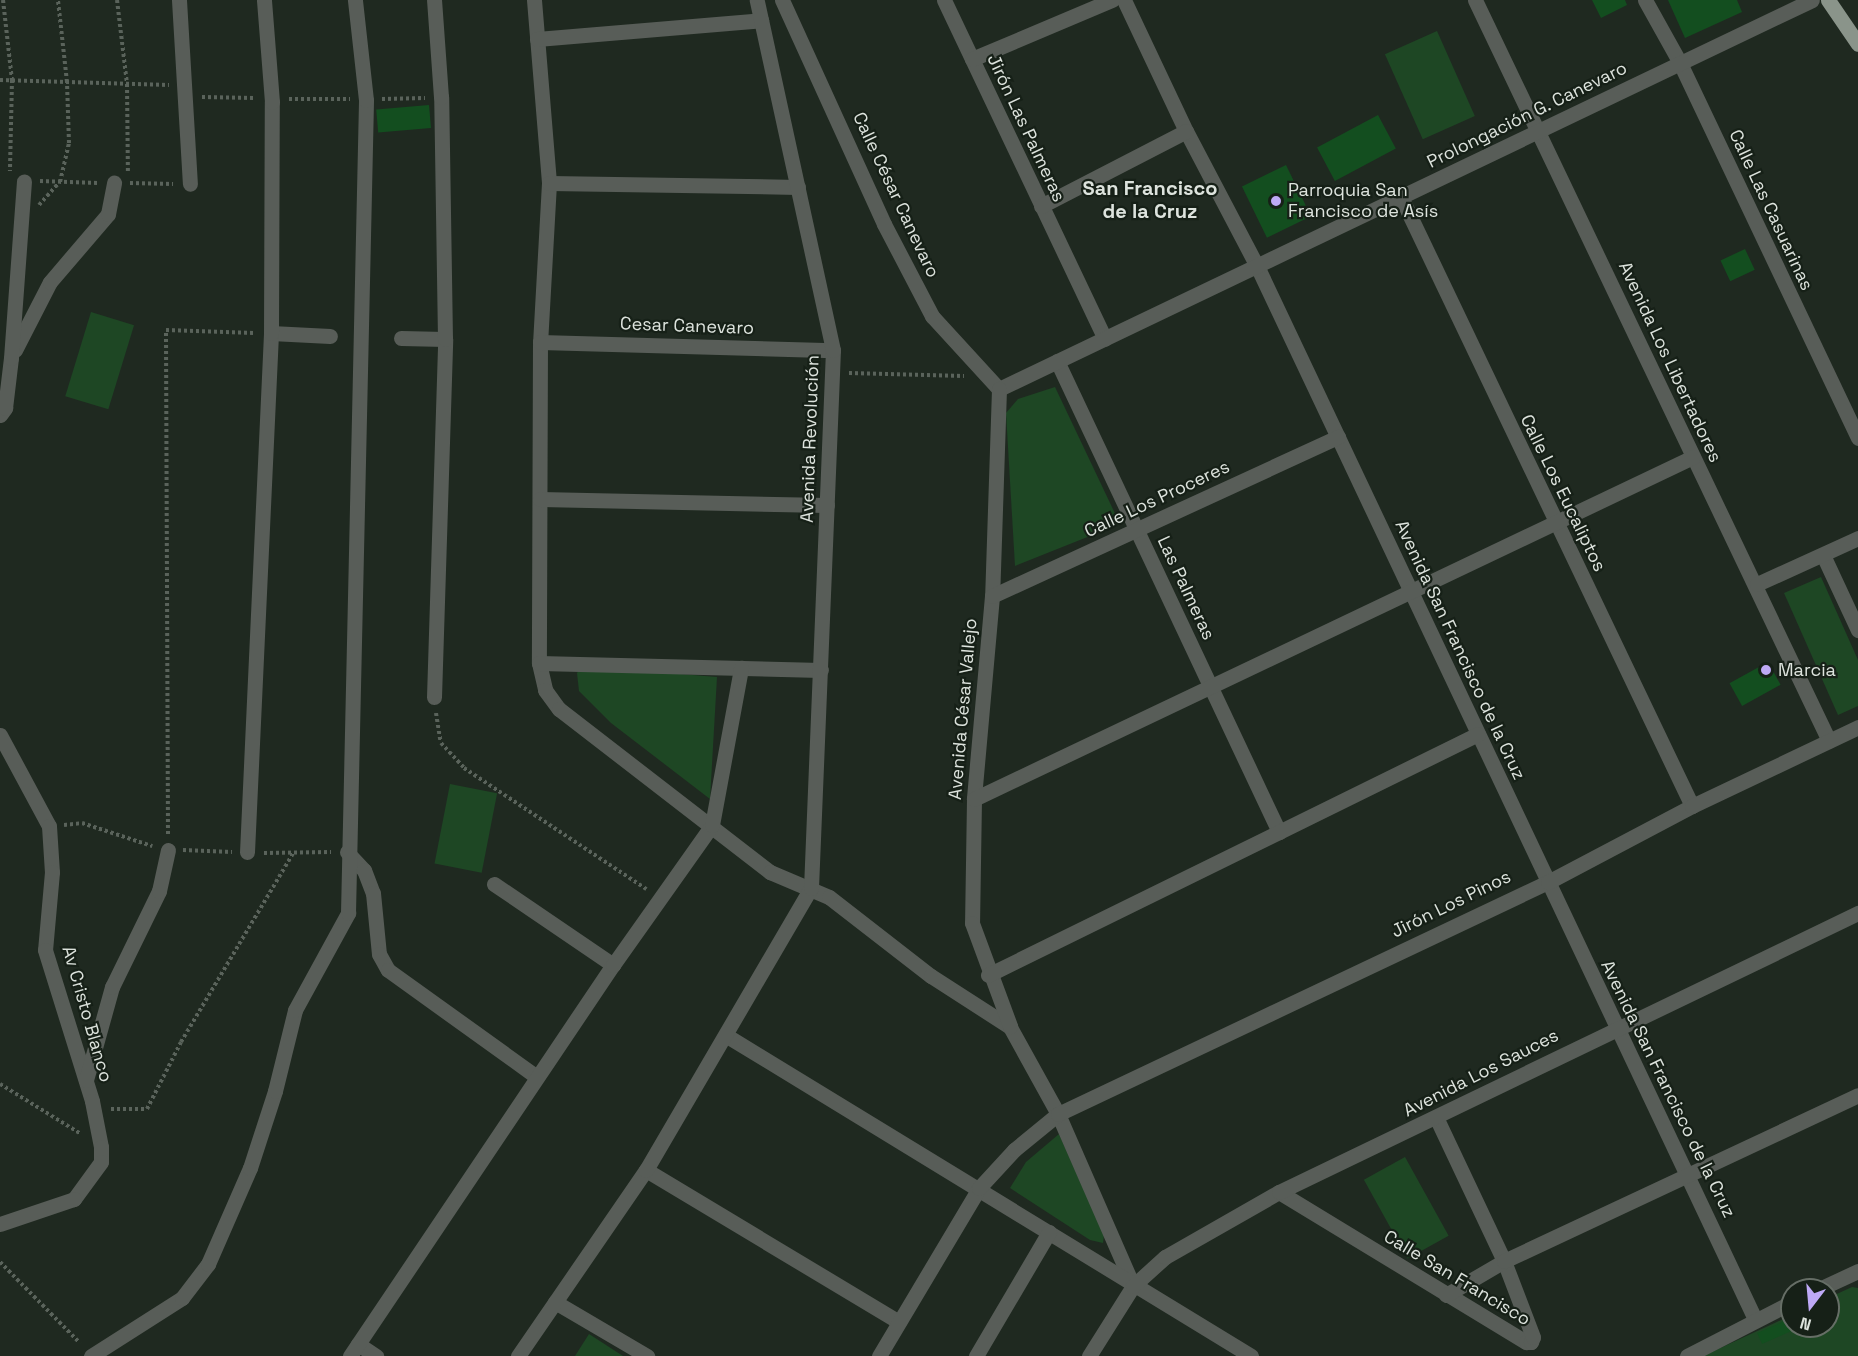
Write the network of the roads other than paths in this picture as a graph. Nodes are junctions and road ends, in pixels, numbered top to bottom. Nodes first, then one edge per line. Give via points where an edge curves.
1 (179, 0) edge
2 (264, 0) edge
3 (355, 0) edge
4 (434, 0) edge
5 (534, 0) edge
6 (757, 0) edge
7 (944, 0) edge
8 (1112, 0) edge
9 (1124, 0) edge
10 (1475, 0) edge
11 (1646, 0) edge
12 (1812, 0) edge
13 (1828, 0) edge
14 (783, 1) edge
15 (761, 20) junction
16 (537, 39) junction
17 (1858, 44) edge
18 (972, 59) junction
19 (1680, 63) junction
20 (1539, 130) junction
21 (1186, 131) junction
22 (17, 181) road end
23 (121, 183) road end
24 (549, 183) junction
25 (190, 184) dead end
26 (798, 187) junction
27 (1401, 197) junction
28 (1041, 206) junction
29 (1257, 266) junction
30 (271, 333) junction
31 (330, 336) dead end
32 (401, 338) dead end
33 (445, 339) junction
34 (1105, 339) junction
35 (540, 342) junction
36 (833, 350) junction
37 (11, 358) junction
38 (1057, 361) junction
39 (995, 383) junction
40 (0, 415) edge
41 (1338, 437) junction
42 (1858, 438) edge
43 (1693, 457) junction
44 (540, 499) junction
45 (827, 505) junction
46 (1555, 522) junction
47 (1137, 530) junction
48 (1858, 538) edge
49 (1822, 555) junction
50 (1757, 584) junction
51 (1411, 592) junction
52 (992, 596) junction
53 (1858, 630) edge
54 (539, 663) junction
55 (741, 668) junction
56 (822, 670) junction
57 (1211, 689) junction
58 (434, 697) road end
59 (1858, 727) edge
60 (1478, 734) junction
61 (0, 735) edge
62 (1829, 741) junction
63 (974, 799) junction
64 (1692, 806) junction
65 (712, 825) junction
66 (1279, 832) junction
67 (168, 850) road end
68 (248, 852) road end
69 (347, 852) junction
70 (1548, 882) junction
71 (494, 884) dead end
72 (811, 888) junction
73 (1858, 913) edge
74 (612, 965) junction
75 (988, 975) junction
76 (1010, 1027) junction
77 (1616, 1027) junction
78 (727, 1036) junction
79 (537, 1077) junction
80 (85, 1081) junction
81 (1858, 1095) edge
82 (1059, 1114) junction
83 (1437, 1119) junction
84 (646, 1170) junction
85 (1690, 1175) junction
86 (979, 1188) junction
87 (1280, 1192) junction
88 (0, 1224) edge
89 (1049, 1232) junction
90 (1504, 1261) junction
91 (1858, 1271) edge
92 (1840, 1279) edge
93 (1133, 1286) junction
94 (1446, 1295) junction
95 (555, 1302) junction
96 (1780, 1308) edge
97 (1755, 1319) junction
98 (899, 1322) junction
99 (354, 1350) edge
100 (92, 1354) edge
101 (376, 1356) edge
102 (518, 1356) edge
103 (647, 1356) edge
104 (879, 1356) edge
105 (976, 1356) edge
106 (1089, 1356) edge
107 (1251, 1356) edge
108 (1687, 1356) edge

1 - 25 street
2 - 30 street via 272,98
3 - 69 street via 366,100
4 - 33 street via 441,97
5 - 16 street
6 - 15 street, Avenida Revolución
7 - 18 street, Jirón Las Palmeras
8 - 18 street
9 - 21 street, Avenida San Francisco de la Cruz
10 - 20 street, Avenida Los Libertadores
11 - 19 street, Calle Las Casuarinas
12 - 19 street, Prolongación G. Canevaro
13 - 17 main road
14 - 39 street, Calle César Canevaro via 884,224 932,316
15 - 16 street
15 - 26 street, Avenida Revolución
16 - 24 street
18 - 28 street, Jirón Las Palmeras
19 - 20 street, Prolongación G. Canevaro
19 - 42 street, Calle Las Casuarinas
20 - 27 street, Prolongación G. Canevaro
20 - 43 street, Avenida Los Libertadores
21 - 28 street
21 - 29 street, Avenida San Francisco de la Cruz
22 - 37 street via 22,213
23 - 37 street via 108,214 50,282
24 - 26 street
24 - 35 street
26 - 36 street, Avenida Revolución
27 - 29 street, Prolongación G. Canevaro
27 - 46 street, Calle Los Eucaliptos
28 - 34 street, Jirón Las Palmeras
29 - 34 street, Prolongación G. Canevaro
29 - 41 street, Avenida San Francisco de la Cruz
30 - 31 street
30 - 68 street
32 - 33 street
33 - 58 street
34 - 38 street, Prolongación G. Canevaro
35 - 36 street, Cesar Canevaro
35 - 44 street
36 - 45 street, Avenida Revolución
37 - 40 street via 5,408
38 - 39 street, Prolongación G. Canevaro
38 - 47 street, Las Palmeras
39 - 52 street, Avenida César Vallejo
41 - 47 street, Calle Los Proceres
41 - 51 street, Avenida San Francisco de la Cruz
43 - 46 street
43 - 50 street, Avenida Los Libertadores
44 - 45 street
44 - 54 street
45 - 56 street, Avenida Revolución
46 - 51 street
46 - 64 street, Calle Los Eucaliptos
47 - 52 street, Calle Los Proceres
47 - 57 street, Las Palmeras
48 - 49 street
49 - 50 street
49 - 53 street
50 - 62 street, Avenida Los Libertadores
51 - 57 street
51 - 60 street, Avenida San Francisco de la Cruz
52 - 63 street, Avenida César Vallejo
54 - 55 street
54 - 65 street via 545,690 559,709
55 - 56 street
55 - 65 street
56 - 72 street, Avenida Revolución
57 - 63 street
57 - 66 street, Las Palmeras
59 - 62 street, Jirón Los Pinos
60 - 66 street
60 - 70 street, Avenida San Francisco de la Cruz
61 - 80 street, Av Cristo Blanco via 49,826 52,872 45,950
62 - 64 street, Jirón Los Pinos
63 - 75 street, Avenida César Vallejo via 972,923
64 - 70 street, Jirón Los Pinos
65 - 72 street via 770,872
65 - 74 street
66 - 75 street
67 - 80 street via 159,891 112,987
69 - 79 street via 364,870 373,894 379,954 388,970
69 - 100 street via 348,913 295,1010 275,1091 249,1168 208,1264 182,1298
70 - 77 street, Avenida San Francisco de la Cruz
70 - 82 street, Jirón Los Pinos
71 - 74 street
72 - 76 street via 829,897 931,976
72 - 78 street
73 - 77 street, Avenida Los Sauces
74 - 79 street
75 - 76 street, Avenida César Vallejo
76 - 82 street, Avenida César Vallejo
77 - 83 street, Avenida Los Sauces
77 - 85 street, Avenida San Francisco de la Cruz
78 - 84 street
78 - 86 street
79 - 99 street
80 - 88 street, Av Cristo Blanco via 101,1147 101,1162 87,1186 74,1199
81 - 85 street
82 - 86 street, Jirón Los Pinos via 1014,1150
82 - 93 street, Avenida César Vallejo
83 - 87 street, Avenida Los Sauces
83 - 90 street, Calle San Francisco
84 - 95 street
84 - 98 street
85 - 90 street
85 - 97 street, Avenida San Francisco de la Cruz
86 - 89 street
86 - 98 street, Jirón Los Pinos
87 - 93 street, Avenida Los Sauces via 1165,1257
87 - 94 street, Calle San Francisco
89 - 93 street
89 - 105 street
90 - 94 street
90 - 94 street, Calle San Francisco via 1533,1337 1531,1342
91 - 92 street
93 - 106 street, Avenida Los Sauces
93 - 107 street
95 - 102 street
95 - 103 street
96 - 97 street
97 - 108 street
98 - 104 street, Jirón Los Pinos
99 - 101 street

